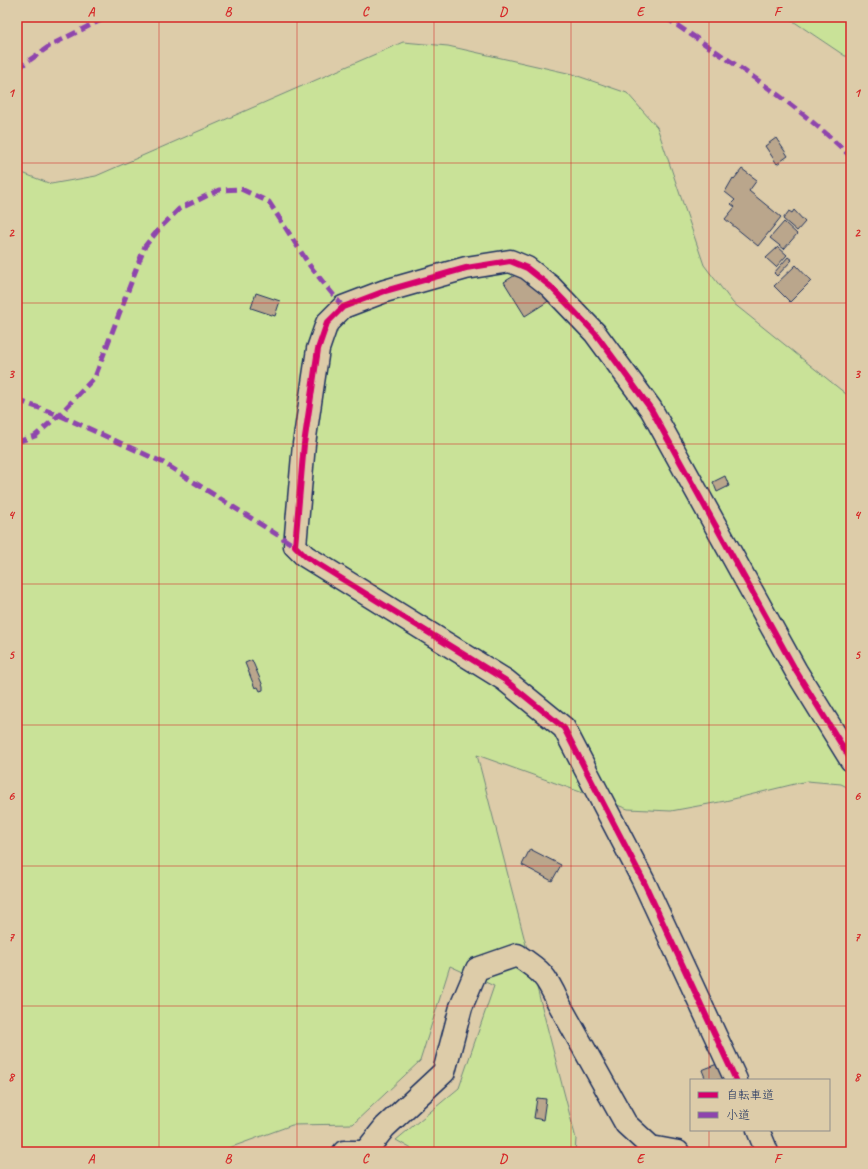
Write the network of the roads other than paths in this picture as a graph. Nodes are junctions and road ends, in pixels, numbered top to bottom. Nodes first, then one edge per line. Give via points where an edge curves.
1 (851, 760) edge
2 (736, 1079) edge
3 (758, 1131) edge
4 (344, 1152) edge
5 (365, 1152) edge
6 (678, 1152) edge
7 (768, 1152) edge

1 - 2 street via 796,672 651,409 595,333 550,286 527,268 510,262 466,268 385,291 343,307 327,323 318,349 304,444 295,546 306,556 505,680 564,728 643,880
3 - 7 street
4 - 5 street
5 - 6 street via 385,1127 444,1072 461,1007 477,969 517,955 540,970 549,982 626,1124 651,1147

